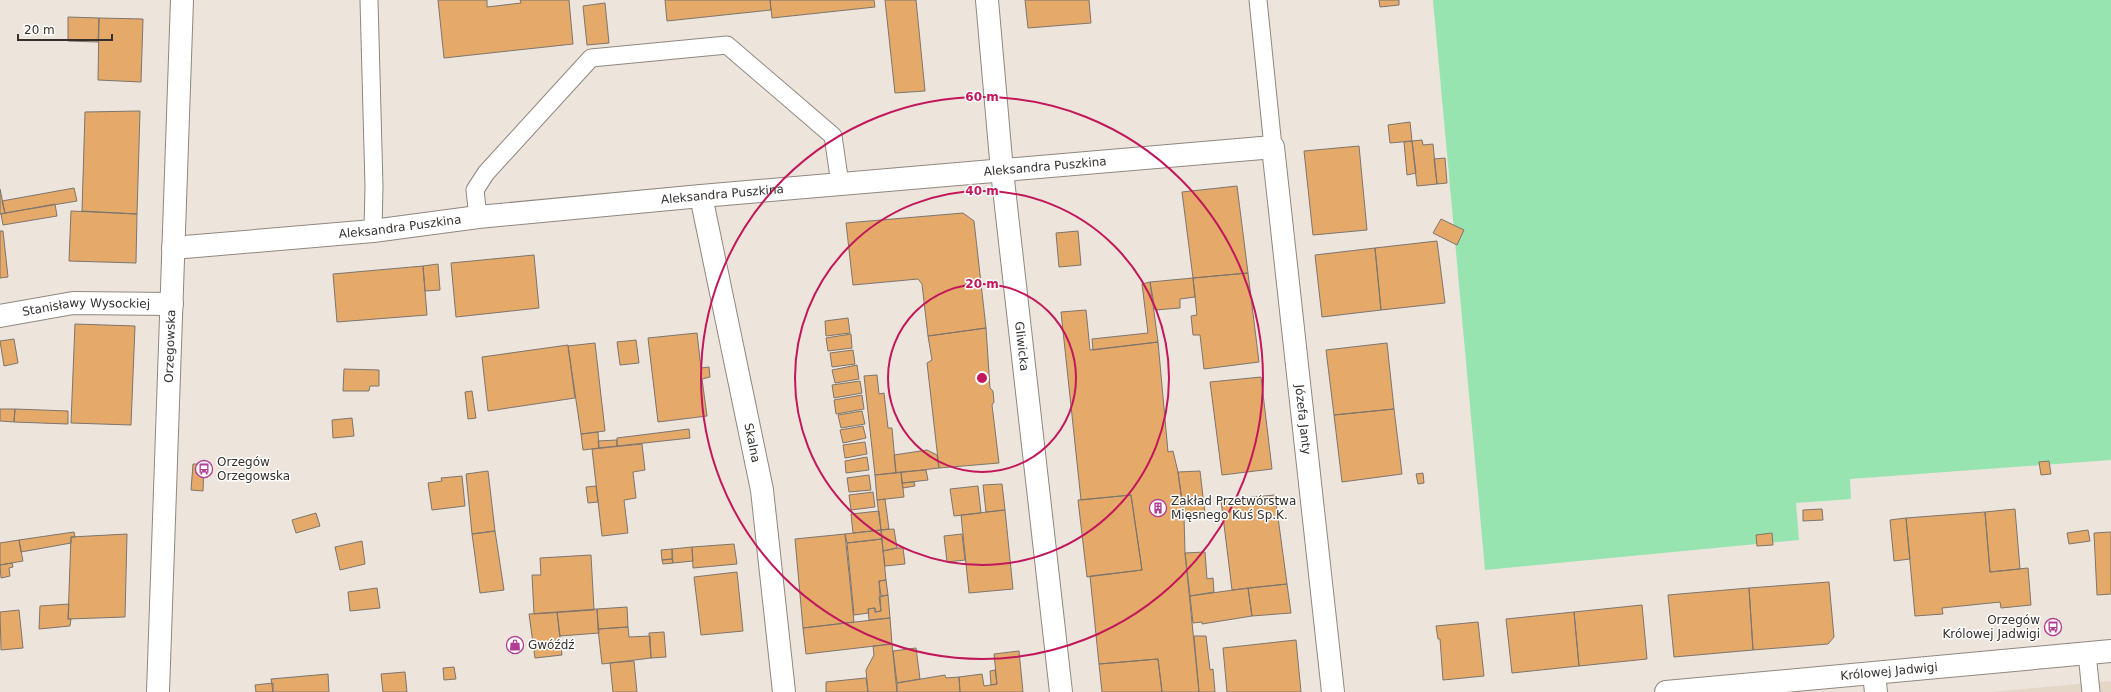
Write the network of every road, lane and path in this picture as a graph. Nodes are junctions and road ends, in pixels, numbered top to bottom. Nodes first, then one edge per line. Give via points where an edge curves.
1 (182, 0) edge
2 (370, 0) edge
3 (987, 0) edge
4 (1258, 0) edge
5 (1273, 147) junction
6 (1002, 171) junction
7 (840, 184) junction
8 (701, 196) junction
9 (478, 218) junction
10 (373, 231) junction
11 (173, 248) junction
12 (172, 304) junction
13 (0, 316) edge
14 (2111, 651) edge
15 (2087, 654) junction
16 (1875, 683) edge
17 (158, 692) edge
18 (784, 692) edge
19 (1061, 692) edge
20 (1333, 692) edge
21 (1666, 692) edge
22 (2091, 692) edge

1 - 11 street, Orzegowska
2 - 10 lane
3 - 6 street, Gliwicka
4 - 5 lane
5 - 6 street, Aleksandra Puszkina
5 - 20 street, Józefa Janty
6 - 7 street, Aleksandra Puszkina
6 - 19 street, Gliwicka
7 - 8 street, Aleksandra Puszkina
7 - 9 lane via 833,136 726,45 591,58 486,174 475,190
8 - 9 street, Aleksandra Puszkina
8 - 18 street, Skalna via 762,490
9 - 10 street, Aleksandra Puszkina
10 - 11 street, Aleksandra Puszkina
11 - 12 street, Orzegowska
12 - 13 street, Stanisławy Wysockiej via 73,303
12 - 17 street, Orzegowska
14 - 15 street, Królowej Jadwigi
15 - 16 street, Królowej Jadwigi
15 - 22 lane
16 - 21 street, Królowej Jadwigi

